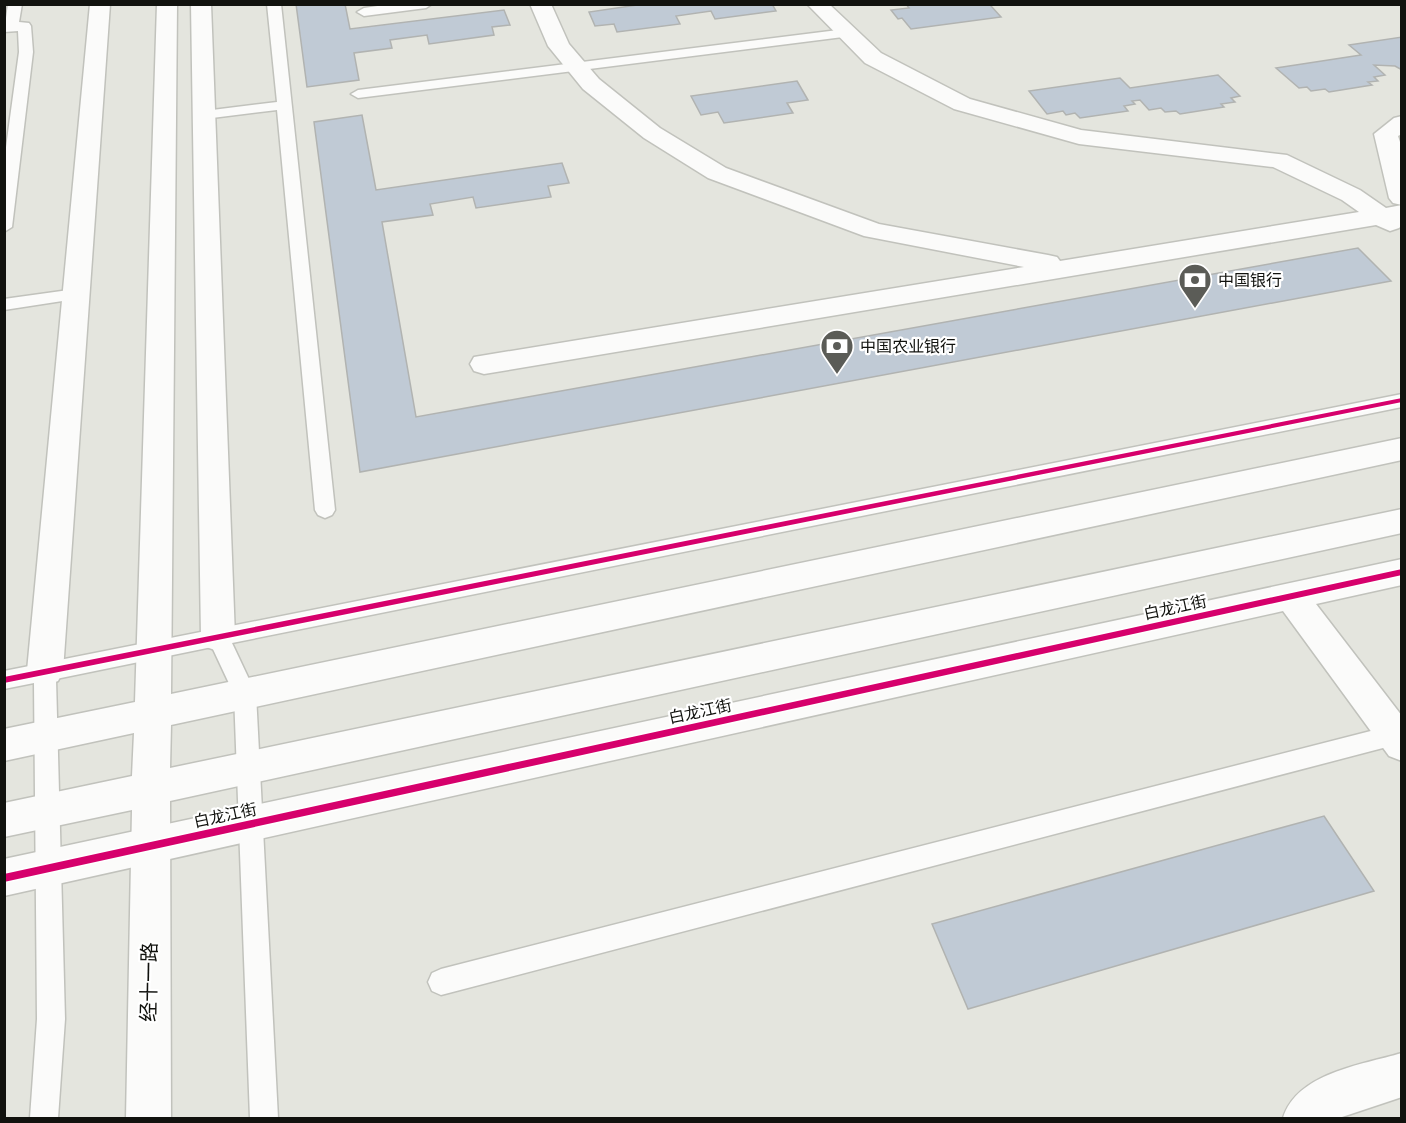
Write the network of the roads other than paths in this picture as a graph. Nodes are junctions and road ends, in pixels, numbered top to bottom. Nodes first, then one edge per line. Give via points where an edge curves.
1 (15, 4) edge
2 (100, 4) edge
3 (167, 4) edge
4 (201, 4) edge
5 (274, 4) edge
6 (426, 4) edge
7 (540, 4) edge
8 (817, 4) edge
9 (364, 12) dead end
10 (8, 28) edge
11 (846, 33) junction
12 (576, 65) junction
13 (358, 94) dead end
14 (284, 105) junction
15 (204, 116) junction
16 (1401, 123) edge
17 (1401, 198) edge
18 (1391, 214) edge
19 (4, 227) edge
20 (1401, 231) edge
21 (1070, 267) junction
22 (76, 294) junction
23 (4, 305) edge
24 (484, 364) dead end
25 (1401, 400) edge
26 (1401, 449) edge
27 (325, 510) dead end
28 (1401, 521) edge
29 (1401, 572) edge
30 (1291, 596) junction
31 (218, 637) junction
32 (154, 650) junction
33 (45, 671) junction
34 (4, 680) edge
35 (245, 694) junction
36 (153, 714) junction
37 (46, 736) junction
38 (1399, 738) edge
39 (4, 745) edge
40 (248, 767) junction
41 (151, 788) junction
42 (47, 810) junction
43 (4, 820) edge
44 (251, 824) junction
45 (150, 845) junction
46 (48, 868) junction
47 (4, 878) edge
48 (441, 981) dead end
49 (1401, 1075) edge
50 (44, 1119) edge
51 (148, 1119) edge
52 (264, 1119) edge
53 (1305, 1119) edge

1 - 10 lane
2 - 22 street
3 - 32 street, 经十一路
4 - 15 street
5 - 14 lane
6 - 9 lane
7 - 12 street via 559,46
8 - 11 street
10 - 19 lane via 24,26 26,52
11 - 12 lane
11 - 18 street via 873,58 962,104 1079,137 1278,160
12 - 13 lane
12 - 21 street via 591,84 652,134 717,173 873,231
14 - 15 lane
14 - 27 lane
15 - 31 street
16 - 17 street via 1386,134
18 - 20 street
18 - 21 street
21 - 24 street
22 - 23 lane
22 - 33 street
25 - 31 lane
26 - 35 street
28 - 40 street
29 - 30 street, 白龙江街
30 - 38 street
30 - 44 street, 白龙江街
31 - 32 lane
31 - 35 lane
32 - 33 lane
32 - 36 street, 经十一路
33 - 34 lane
33 - 37 lane
35 - 36 street
35 - 40 lane
36 - 37 street
36 - 41 street, 经十一路
37 - 39 street
37 - 42 lane
38 - 48 lane
40 - 41 street
40 - 44 lane
41 - 42 street
41 - 45 street, 经十一路
42 - 43 street
42 - 46 lane
44 - 45 street, 白龙江街
44 - 52 lane
45 - 46 street, 白龙江街
45 - 51 street, 经十一路
46 - 47 street, 白龙江街
46 - 50 lane via 51,1018
49 - 53 street via 1328,1098

